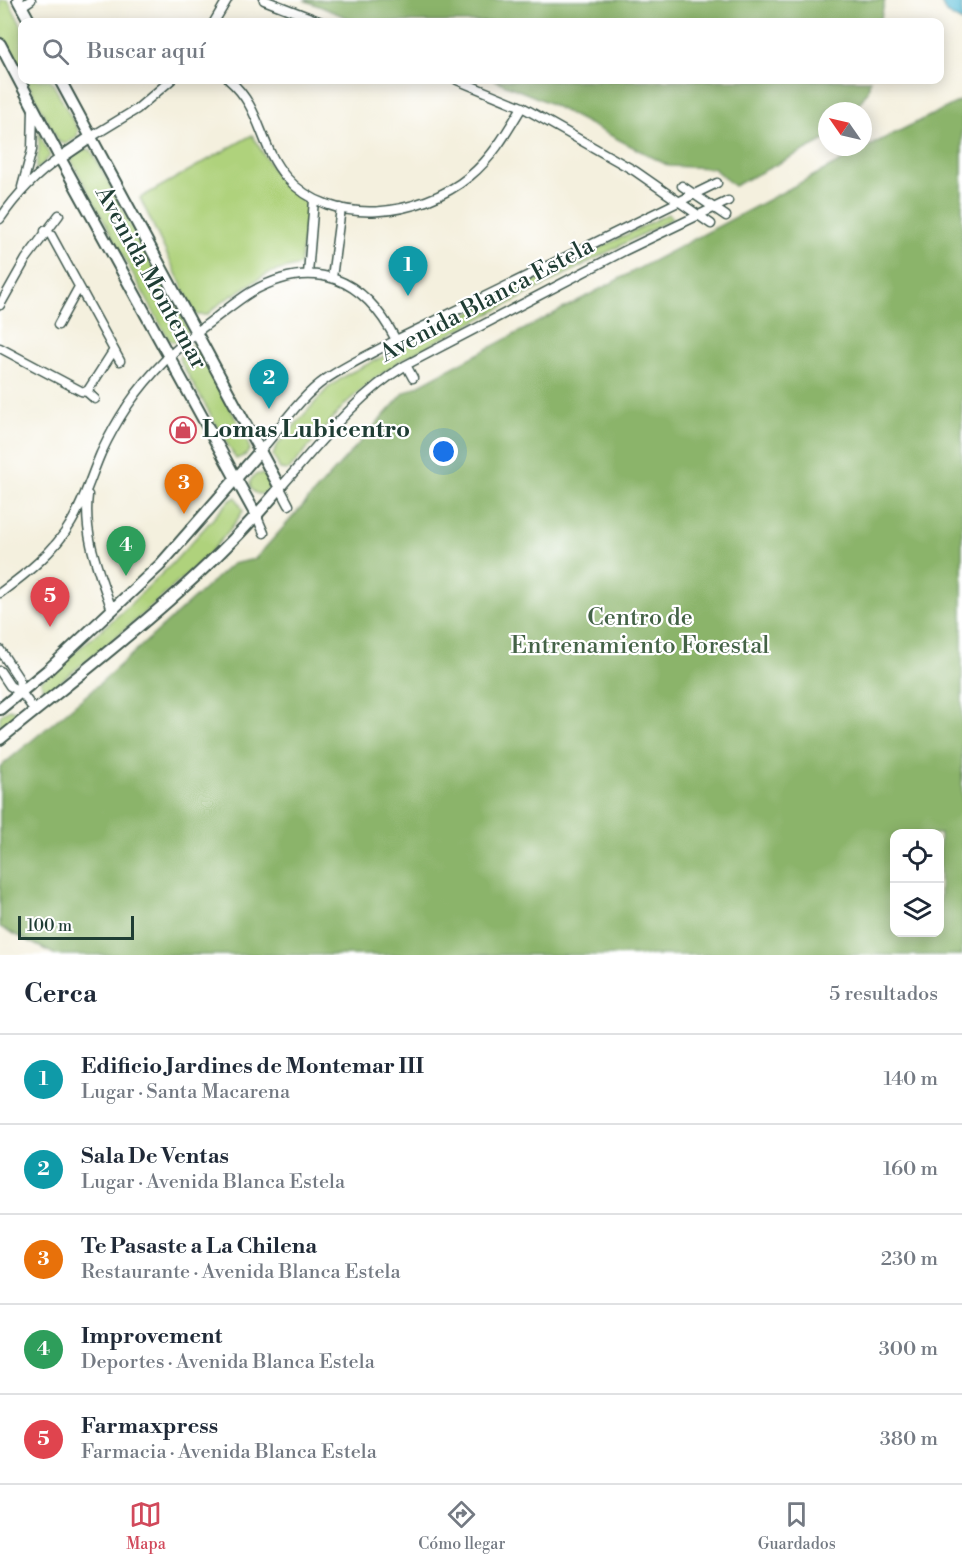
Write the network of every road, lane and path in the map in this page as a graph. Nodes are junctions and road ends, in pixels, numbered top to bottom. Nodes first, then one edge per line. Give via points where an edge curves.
1 (226, 0) edge
2 (264, 0) edge
3 (24, 2) edge
4 (29, 18) edge
5 (216, 18) edge
6 (311, 18) edge
7 (0, 44) edge
8 (18, 79) edge
9 (21, 84) edge
10 (62, 84) edge
11 (166, 84) edge
12 (232, 84) edge
13 (467, 84) edge
14 (522, 107) junction
15 (33, 108) junction
16 (91, 137) junction
17 (60, 158) junction
18 (717, 183) dead end
19 (682, 186) dead end
20 (21, 191) junction
21 (694, 194) junction
22 (314, 200) junction
23 (728, 201) dead end
24 (680, 202) junction
25 (341, 208) junction
26 (713, 208) junction
27 (59, 215) dead end
28 (698, 215) junction
29 (726, 216) dead end
30 (0, 219) edge
31 (711, 224) dead end
32 (45, 231) junction
33 (308, 274) junction
34 (332, 278) junction
35 (79, 286) junction
36 (0, 305) edge
37 (58, 325) dead end
38 (196, 332) junction
39 (396, 340) junction
40 (0, 348) edge
41 (114, 350) junction
42 (169, 356) junction
43 (120, 360) dead end
44 (406, 364) junction
45 (413, 378) dead end
46 (87, 392) junction
47 (95, 399) dead end
48 (260, 451) junction
49 (237, 478) junction
50 (280, 488) junction
51 (88, 489) junction
52 (289, 505) dead end
53 (257, 517) junction
54 (71, 523) junction
55 (88, 529) junction
56 (264, 533) dead end
57 (0, 593) edge
58 (112, 610) junction
59 (0, 650) edge
60 (0, 671) edge
61 (21, 692) junction
62 (0, 709) edge
63 (35, 711) junction
64 (0, 739) edge

1 - 5 street
2 - 6 street
3 - 4 main road
7 - 8 main road, Avenida Montemar
9 - 15 main road, Avenida Montemar
10 - 16 main road, Avenida Montemar
11 - 16 street via 137,109
12 - 22 street via 251,106 279,168
13 - 14 street
14 - 24 street via 636,171
14 - 25 street via 489,157 450,190 402,208
15 - 17 main road, Avenida Montemar
15 - 20 street via 32,150
16 - 17 main road
16 - 38 main road, Avenida Montemar
17 - 20 street
17 - 42 main road, Avenida Montemar
18 - 21 street, Avenida Blanca Estela
19 - 21 street
20 - 30 street
21 - 24 street, Avenida Blanca Estela
21 - 26 street
22 - 25 street
22 - 33 street
23 - 26 street, Avenida Blanca Estela
24 - 28 street
24 - 39 street, Avenida Blanca Estela
25 - 34 street
26 - 28 street, Avenida Blanca Estela
26 - 29 street
27 - 32 street
28 - 31 street
28 - 44 street, Avenida Blanca Estela
32 - 35 street via 51,235
32 - 36 street
33 - 34 street
33 - 38 street via 261,287
34 - 39 street via 371,302
35 - 37 street
35 - 41 street
38 - 42 street
38 - 48 main road, Avenida Montemar
39 - 48 street, Avenida Blanca Estela via 325,380
40 - 46 street
41 - 43 street
41 - 46 street
42 - 49 main road, Avenida Montemar
42 - 51 street via 118,420
44 - 45 street
44 - 50 street, Avenida Blanca Estela via 364,394
46 - 47 street
48 - 49 main road, Avenida Blanca Estela
48 - 50 main road, Avenida Montemar
49 - 53 main road, Avenida Montemar
49 - 58 main road, Avenida Blanca Estela via 160,565
50 - 52 street, Avenida Montemar
50 - 53 main road, Avenida Blanca Estela
51 - 54 street
51 - 55 street
53 - 56 street, Avenida Montemar
53 - 63 main road, Avenida Blanca Estela via 130,634
54 - 55 street
54 - 57 street via 43,557
55 - 58 street via 93,560
58 - 61 main road, Avenida Blanca Estela
59 - 61 street via 19,679
60 - 61 street via 10,686
61 - 62 main road, Avenida Blanca Estela
61 - 63 street
63 - 64 main road, Avenida Blanca Estela

